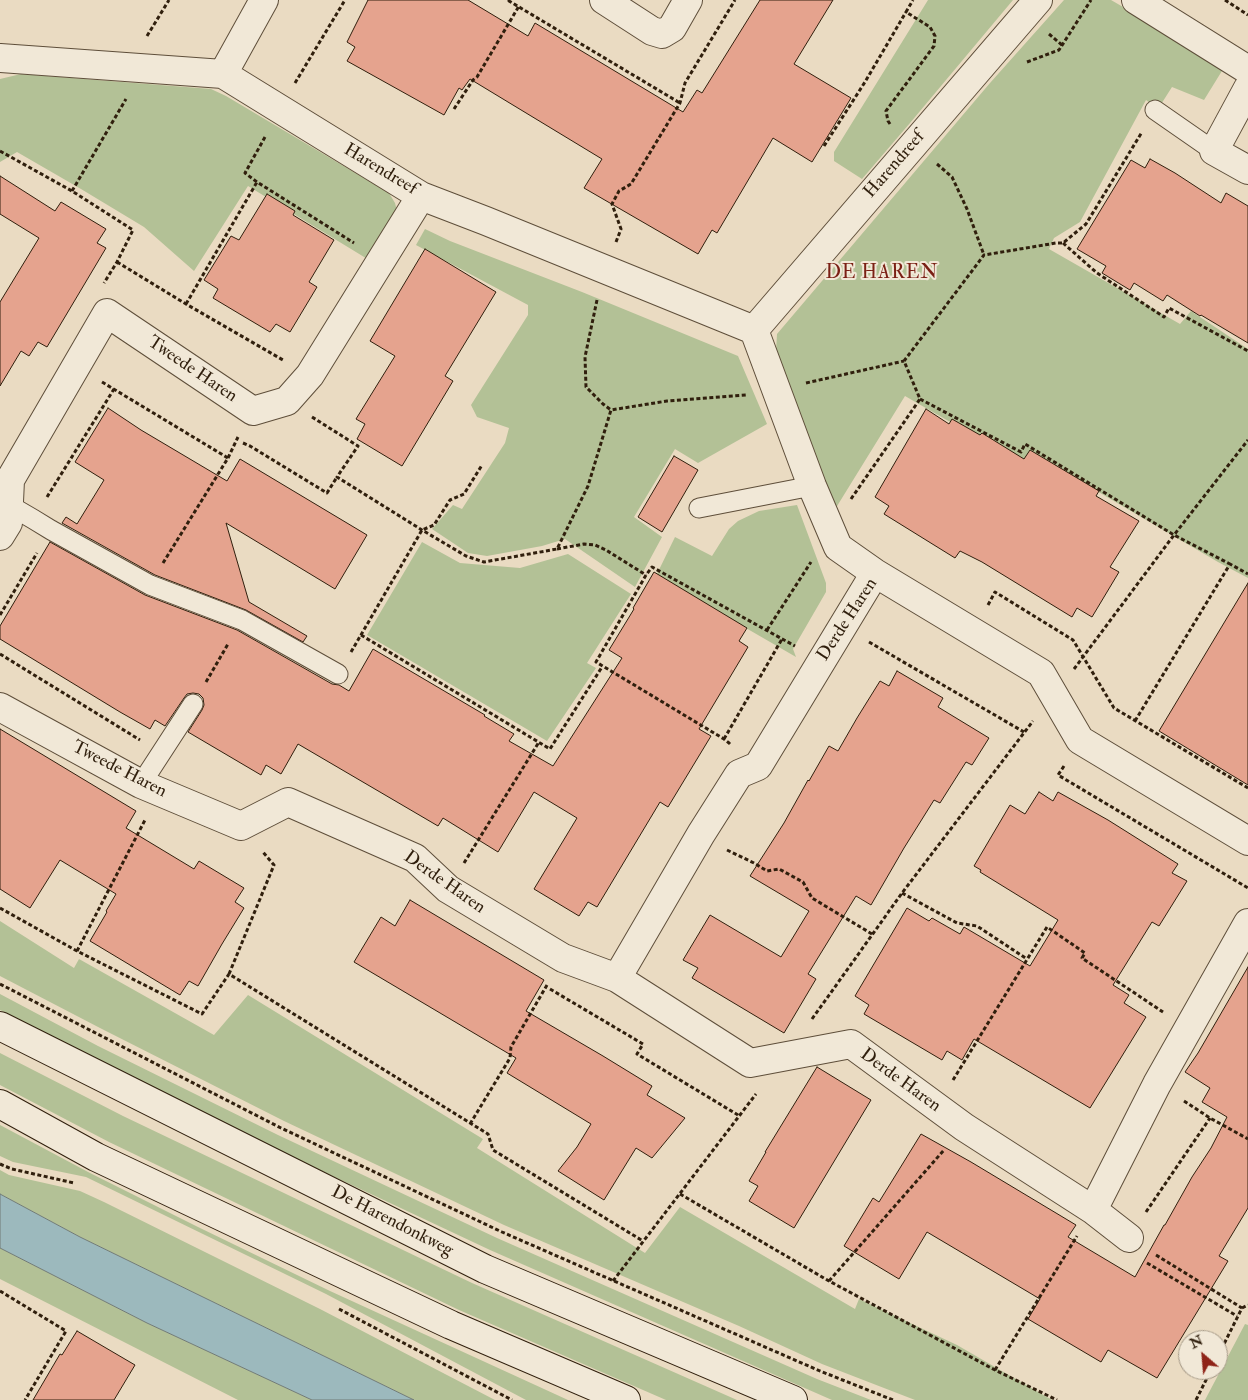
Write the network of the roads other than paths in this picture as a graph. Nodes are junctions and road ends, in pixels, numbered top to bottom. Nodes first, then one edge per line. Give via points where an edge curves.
1 (264, 0) edge
2 (604, 0) edge
3 (688, 0) edge
4 (1038, 0) edge
5 (1136, 0) edge
6 (0, 58) edge
7 (1248, 70) edge
8 (223, 74) junction
9 (1248, 88) edge
10 (1156, 110) road end
11 (1214, 151) junction
12 (1248, 170) edge
13 (422, 196) junction
14 (754, 330) junction
15 (812, 486) junction
16 (9, 505) junction
17 (699, 508) dead end
18 (0, 536) edge
19 (875, 573) junction
20 (338, 674) road end
21 (193, 704) road end
22 (0, 707) edge
23 (141, 784) junction
24 (241, 826) joint
25 (1248, 841) edge
26 (1248, 923) edge
27 (617, 978) junction
28 (0, 1026) edge
29 (0, 1104) edge
30 (1093, 1210) junction
31 (1129, 1238) road end
32 (626, 1400) edge
33 (793, 1400) edge

1 - 8 street
2 - 3 street via 662,34 672,28
4 - 14 street, Harendreef
5 - 7 street
6 - 8 street, Harendreef
8 - 13 street, Harendreef
9 - 11 street
10 - 11 lane
11 - 12 street
13 - 14 street, Harendreef
13 - 16 street, Tweede Haren via 310,375 287,401 253,411 107,313 10,480
14 - 15 street
15 - 17 lane
15 - 19 street via 838,547
16 - 18 street via 8,524
16 - 20 lane via 150,585 242,620
19 - 25 street, Derde Haren via 1041,673 1080,740
19 - 27 street, Derde Haren via 758,766 739,774
21 - 23 lane
22 - 23 street, Tweede Haren
23 - 24 street, Tweede Haren
24 - 27 street, Derde Haren via 288,802 415,858 448,889 563,958
26 - 30 street via 1157,1084
27 - 30 street, Derde Haren via 750,1063 851,1044 964,1127
28 - 33 street, De Harendonkweg via 485,1269
29 - 32 street via 96,1158 451,1325
30 - 31 street, Derde Haren

